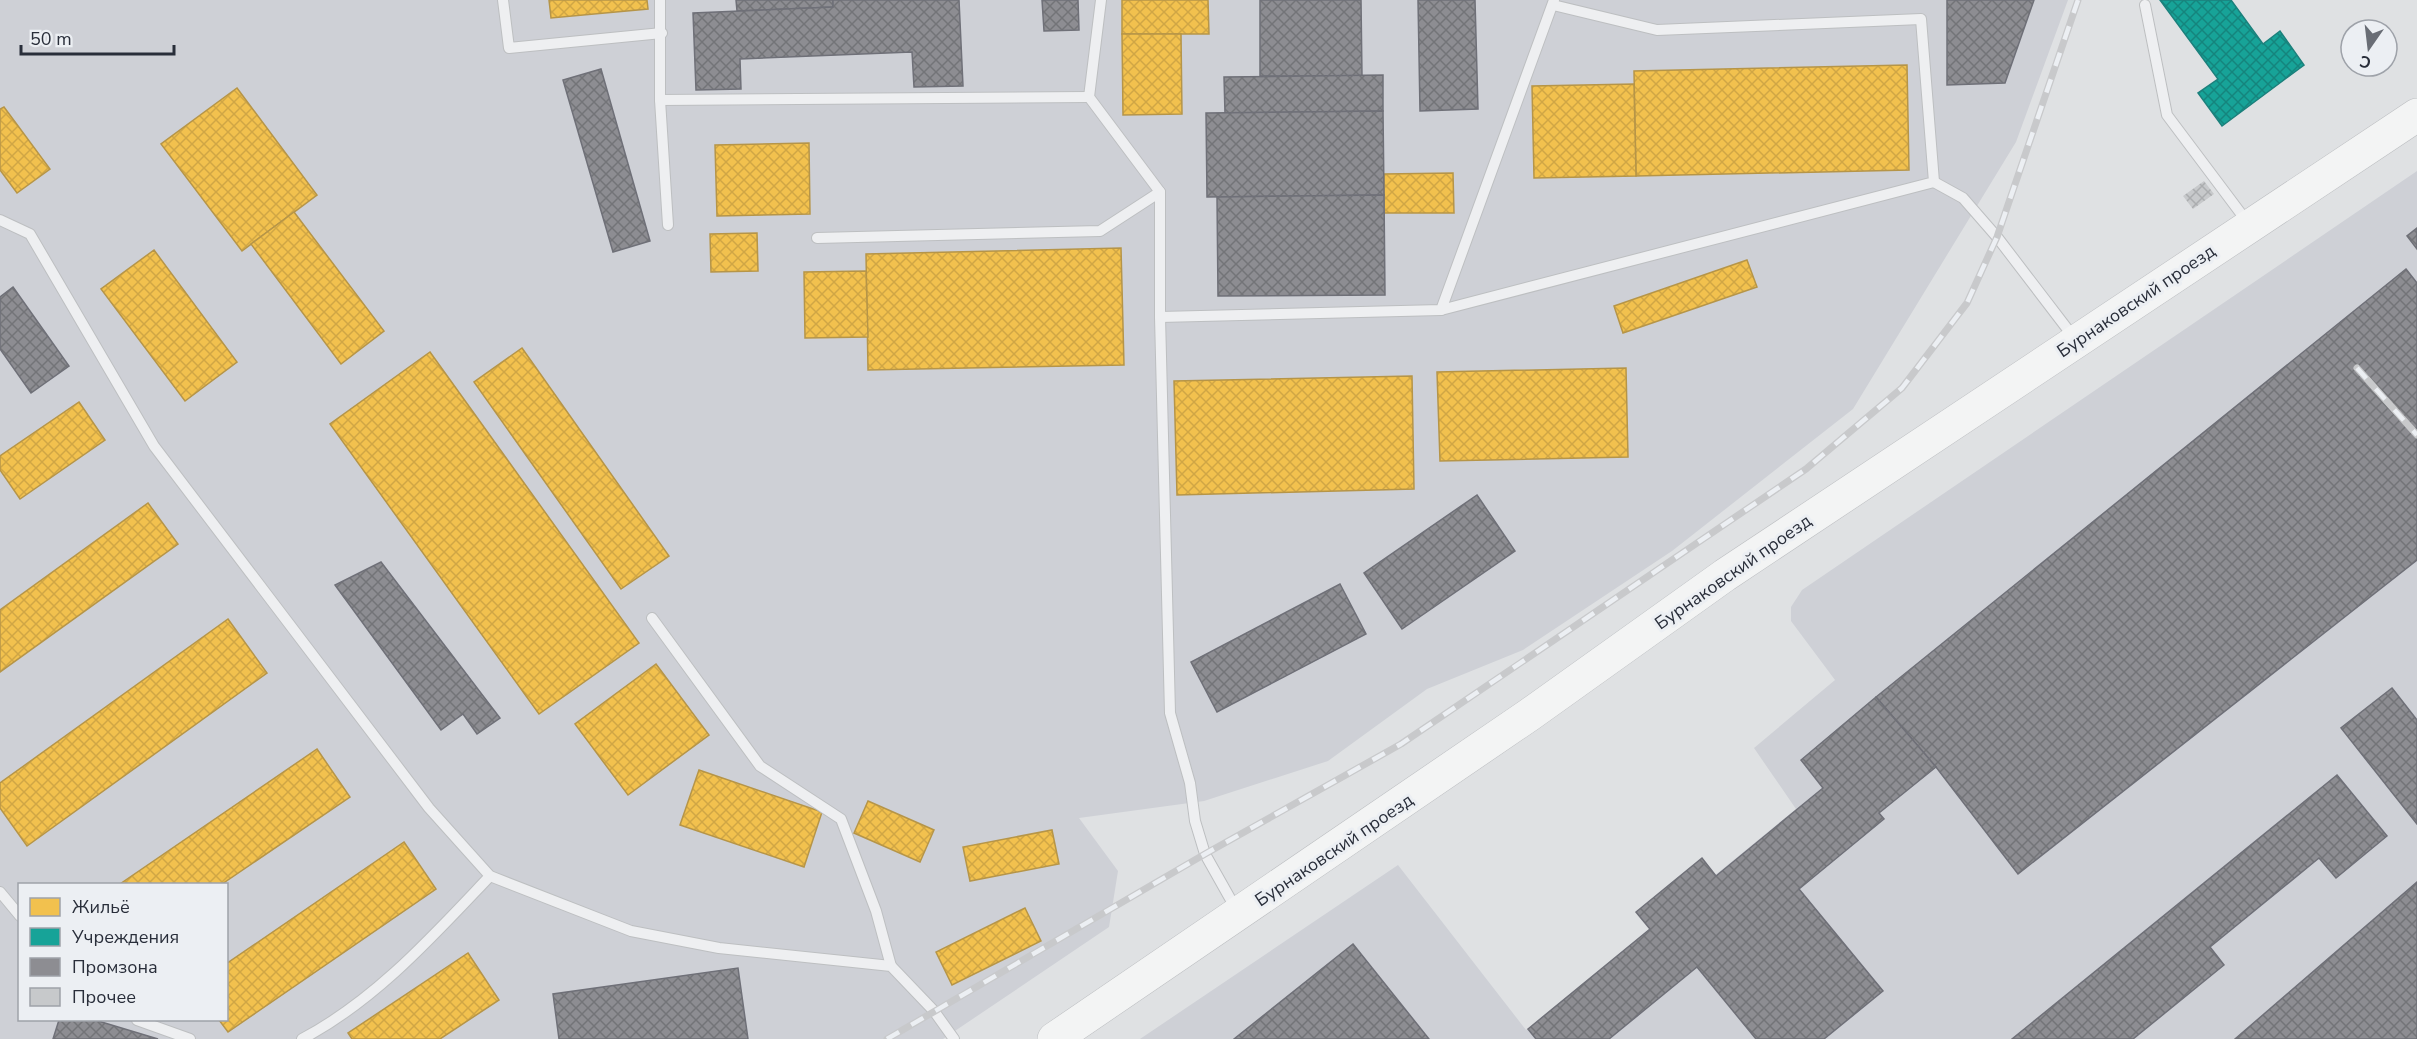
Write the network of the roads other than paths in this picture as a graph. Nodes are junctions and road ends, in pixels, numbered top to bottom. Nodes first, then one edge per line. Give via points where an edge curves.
1 (503, 0) edge
2 (660, 0) edge
3 (1101, 0) edge
4 (1554, 3) edge
5 (2145, 5) dead end
6 (662, 33) junction
7 (1089, 97) junction
8 (660, 100) junction
9 (2417, 115) edge
10 (1935, 182) junction
11 (1160, 192) junction
12 (0, 220) edge
13 (668, 225) dead end
14 (2250, 225) junction
15 (817, 238) dead end
16 (1441, 310) junction
17 (1160, 317) junction
18 (2076, 341) junction
19 (652, 618) dead end
20 (490, 876) junction
21 (0, 892) edge
22 (18, 914) edge
23 (1239, 915) junction
24 (891, 966) junction
25 (140, 1021) edge
26 (190, 1039) edge
27 (302, 1039) edge
28 (954, 1039) edge
29 (1054, 1039) edge

1 - 6 lane via 510,48
2 - 6 lane
3 - 7 lane
4 - 10 lane via 1657,30 1921,19
4 - 16 lane
5 - 14 lane via 2166,115
6 - 8 lane
7 - 8 lane
7 - 11 lane
8 - 13 lane
9 - 14 main road, Бурнаковский проезд
10 - 16 lane
10 - 18 lane via 1963,198
11 - 15 lane via 1100,231
11 - 17 lane
12 - 20 lane via 30,234 154,446 429,808
14 - 18 main road, Бурнаковский проезд
16 - 17 lane
17 - 23 lane via 1170,713 1205,854
18 - 23 main road, Бурнаковский проезд via 1725,575
19 - 24 lane via 760,766 841,819 876,911
20 - 24 lane via 631,931 719,948
20 - 27 lane via 416,955 330,1024
21 - 22 lane
23 - 29 main road, Бурнаковский проезд
24 - 28 lane via 934,1011
25 - 26 lane

